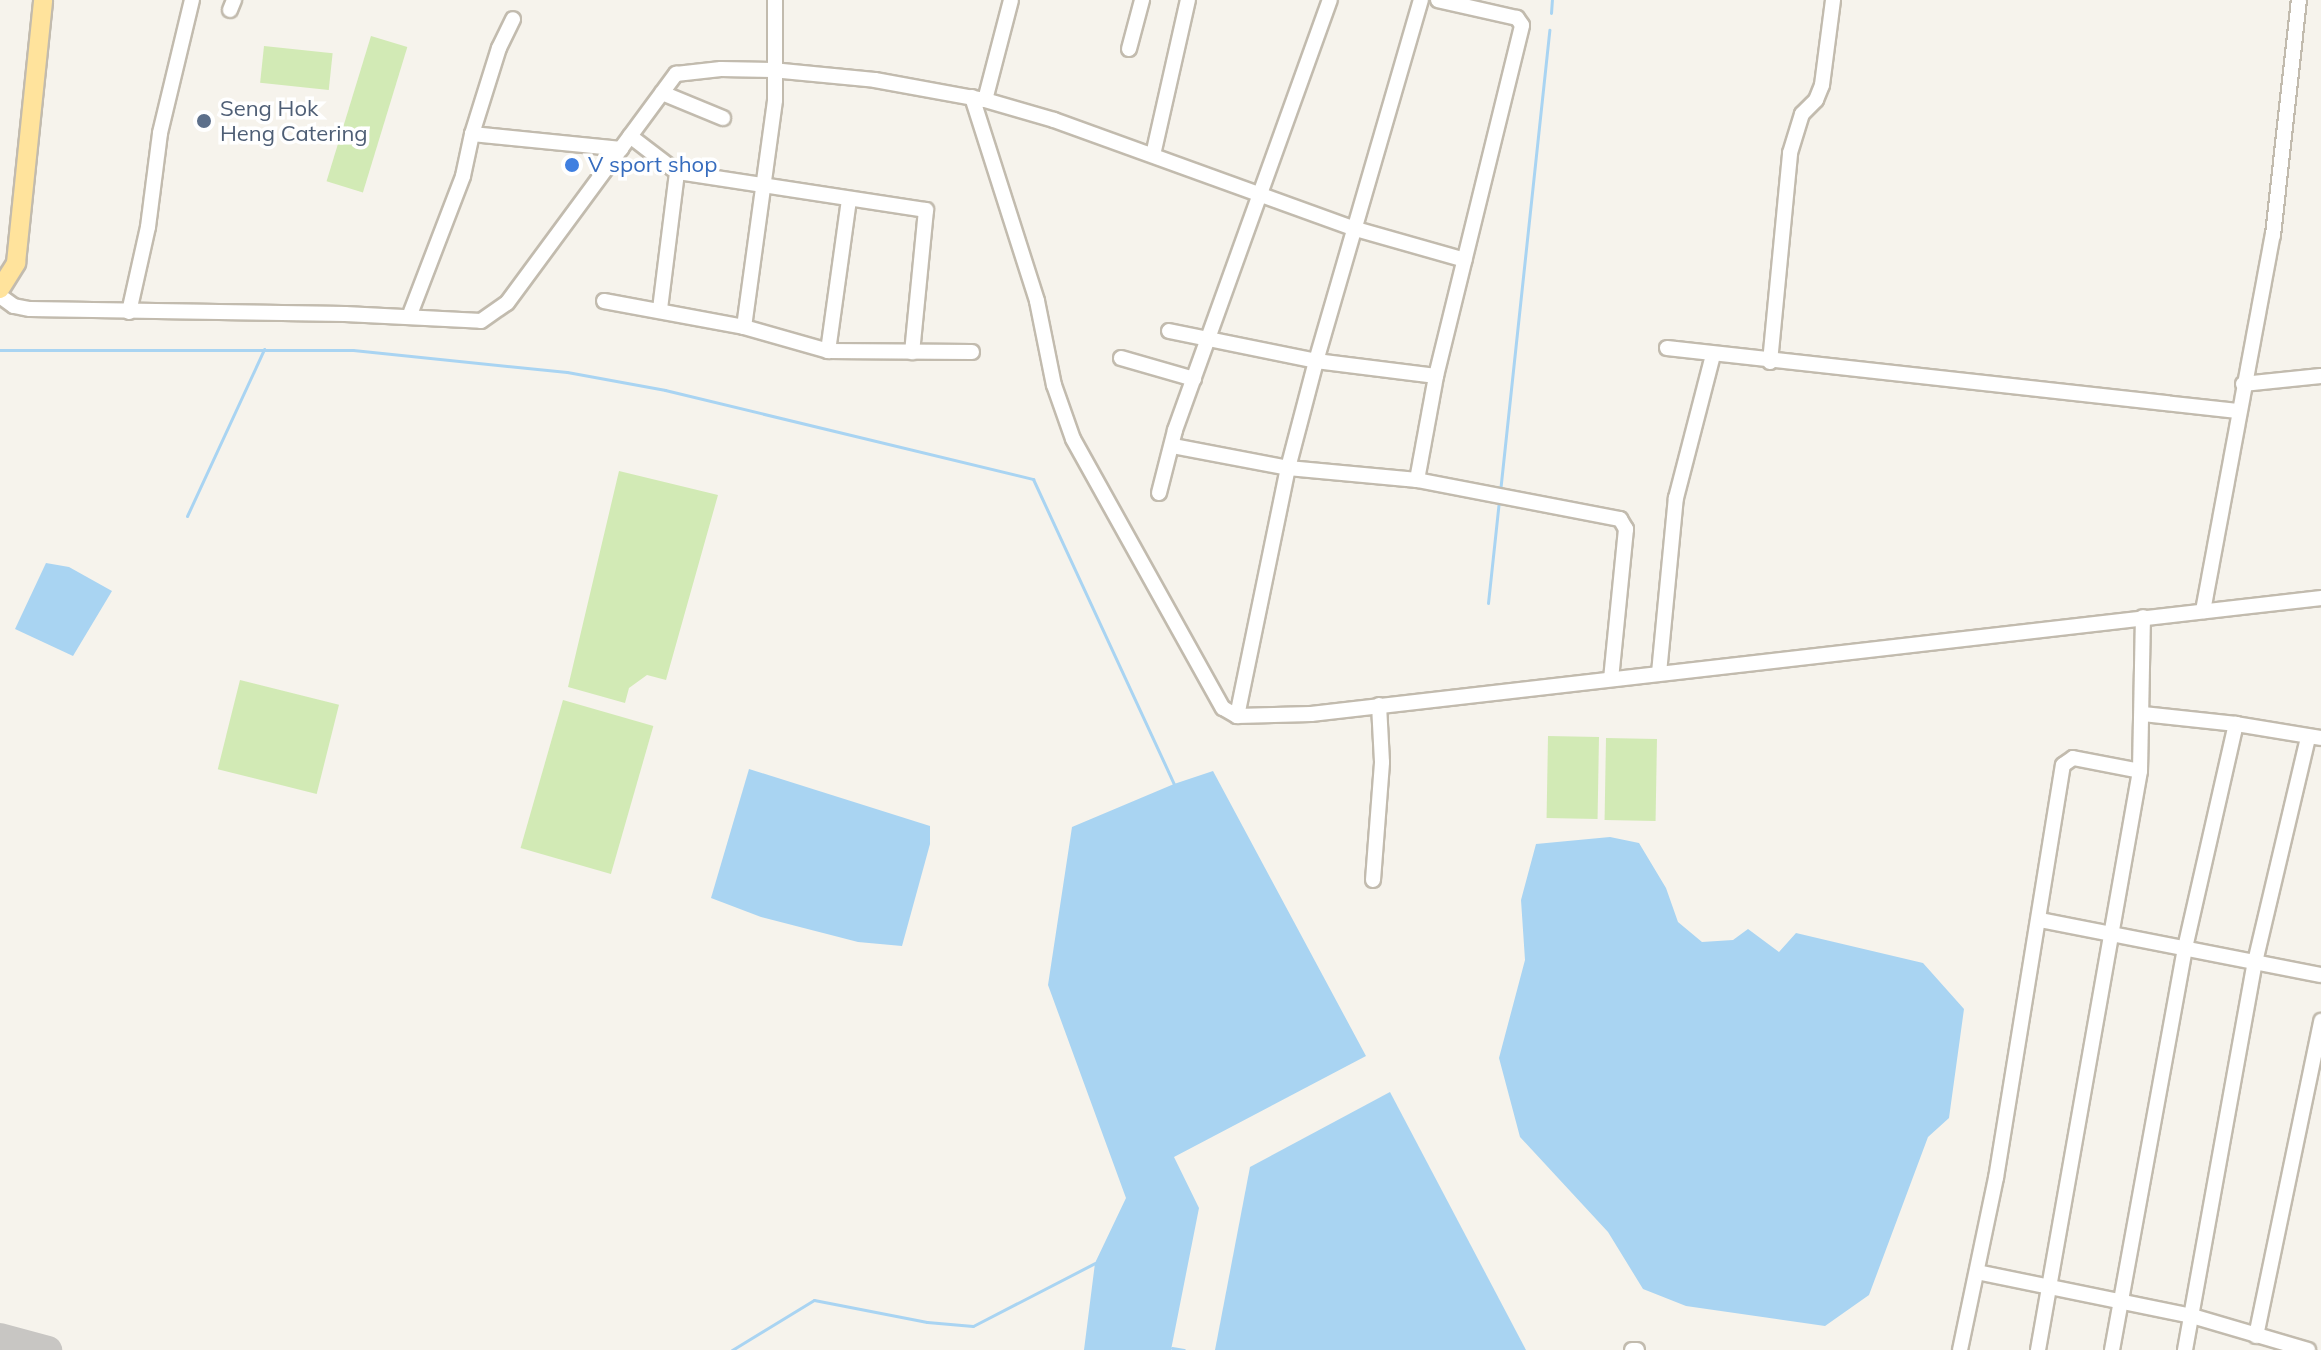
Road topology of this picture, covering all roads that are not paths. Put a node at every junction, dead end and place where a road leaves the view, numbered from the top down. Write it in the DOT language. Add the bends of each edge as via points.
graph roads {
  1 [pos="43,0"];
  2 [pos="192,0"];
  3 [pos="775,0"];
  4 [pos="1011,0"];
  5 [pos="1142,0"];
  6 [pos="1188,0"];
  7 [pos="1330,0"];
  8 [pos="1421,0"];
  9 [pos="1438,0"];
  10 [pos="1833,0"];
  11 [pos="2299,0"];
  12 [pos="513,19"];
  13 [pos="1129,49"];
  14 [pos="772,70"];
  15 [pos="662,93"];
  16 [pos="979,98"];
  17 [pos="723,118"];
  18 [pos="472,134"];
  19 [pos="630,136"];
  20 [pos="621,149"];
  21 [pos="1153,155"];
  22 [pos="677,172"];
  23 [pos="763,187"];
  24 [pos="1257,193"];
  25 [pos="849,199"];
  26 [pos="1352,228"];
  27 [pos="1465,260"];
  28 [pos="0,289"];
  29 [pos="0,296"];
  30 [pos="604,301"];
  31 [pos="660,309"];
  32 [pos="129,312"];
  33 [pos="409,317"];
  34 [pos="744,327"];
  35 [pos="1169,331"];
  36 [pos="1208,339"];
  37 [pos="1667,348"];
  38 [pos="828,351"];
  39 [pos="912,352"];
  40 [pos="972,352"];
  41 [pos="1713,355"];
  42 [pos="1121,358"];
  43 [pos="1316,361"];
  44 [pos="1770,362"];
  45 [pos="1436,376"];
  46 [pos="2321,376"];
  47 [pos="1194,379"];
  48 [pos="2243,384"];
  49 [pos="2238,411"];
  50 [pos="1173,446"];
  51 [pos="1288,468"];
  52 [pos="1417,480"];
  53 [pos="1159,493"];
  54 [pos="2321,598"];
  55 [pos="2203,611"];
  56 [pos="2143,617"];
  57 [pos="1659,673"];
  58 [pos="1611,678"];
  59 [pos="1379,705"];
  60 [pos="2143,714"];
  61 [pos="1237,716"];
  62 [pos="2236,724"];
  63 [pos="2314,737"];
  64 [pos="2140,771"];
  65 [pos="1373,880"];
  66 [pos="2040,920"];
  67 [pos="2112,934"];
  68 [pos="2185,948"];
  69 [pos="2255,962"];
  70 [pos="2321,975"];
  71 [pos="2321,1021"];
  72 [pos="1977,1272"];
  73 [pos="2051,1287"];
  74 [pos="2123,1301"];
  75 [pos="2192,1316"];
  76 [pos="2256,1336"];
  77 [pos="1960,1350"];
  78 [pos="2038,1350"];
  79 [pos="2112,1350"];
  80 [pos="2185,1350"];
  81 [pos="2308,1350"];
  1 -- 28 [label="main road" via="17,252"];
  2 -- 32 [label="street" via="160,133 148,227"];
  3 -- 14 [label="street"];
  4 -- 16 [label="street"];
  5 -- 13 [label="street"];
  6 -- 21 [label="street"];
  7 -- 24 [label="street"];
  8 -- 26 [label="street"];
  9 -- 27 [label="street" via="1517,18 1522,25"];
  10 -- 44 [label="street" via="1822,85 1802,114 1790,153"];
  11 -- 48 [label="street" via="2273,235"];
  12 -- 18 [label="street"];
  14 -- 15 [label="street" via="676,74"];
  14 -- 16 [label="street"];
  14 -- 23 [label="street" via="775,100"];
  15 -- 17 [label="street"];
  15 -- 19 [label="street"];
  16 -- 21 [label="street"];
  16 -- 61 [label="street" via="1073,439 1223,708"];
  18 -- 20 [label="street"];
  18 -- 33 [label="street" via="463,176"];
  19 -- 20 [label="street"];
  19 -- 22 [label="street"];
  20 -- 33 [label="street" via="493,315 481,321"];
  21 -- 24 [label="street"];
  22 -- 23 [label="street"];
  22 -- 31 [label="street"];
  23 -- 25 [label="street"];
  23 -- 34 [label="street"];
  24 -- 26 [label="street"];
  24 -- 36 [label="street"];
  25 -- 38 [label="street"];
  25 -- 39 [label="street" via="926,210"];
  26 -- 27 [label="street"];
  26 -- 43 [label="street"];
  27 -- 45 [label="street"];
  29 -- 32 [label="street" via="22,308"];
  30 -- 31 [label="street"];
  31 -- 34 [label="street"];
  32 -- 33 [label="street"];
  34 -- 38 [label="street"];
  35 -- 36 [label="street"];
  36 -- 43 [label="street"];
  36 -- 47 [label="street"];
  37 -- 41 [label="street"];
  38 -- 39 [label="street"];
  39 -- 40 [label="street"];
  41 -- 44 [label="street"];
  41 -- 57 [label="street" via="1676,498"];
  42 -- 47 [label="street"];
  43 -- 45 [label="street"];
  43 -- 51 [label="street"];
  44 -- 49 [label="street"];
  45 -- 52 [label="street"];
  46 -- 48 [label="street"];
  47 -- 50 [label="street"];
  48 -- 49 [label="street"];
  49 -- 55 [label="street"];
  50 -- 51 [label="street"];
  50 -- 53 [label="street"];
  51 -- 52 [label="street"];
  51 -- 61 [label="street"];
  52 -- 58 [label="street" via="1620,519 1625,525"];
  54 -- 55 [label="street"];
  55 -- 56 [label="street"];
  56 -- 57 [label="street"];
  56 -- 60 [label="street"];
  57 -- 58 [label="street"];
  58 -- 59 [label="street"];
  59 -- 61 [label="street" via="1252,719"];
  59 -- 65 [label="street" via="1382,762"];
  60 -- 62 [label="street"];
  60 -- 64 [label="street"];
  62 -- 63 [label="street"];
  62 -- 68 [label="street"];
  63 -- 69 [label="street"];
  64 -- 66 [label="street" via="2067,759"];
  64 -- 67 [label="street"];
  66 -- 67 [label="street"];
  66 -- 72 [label="street"];
  67 -- 68 [label="street"];
  67 -- 73 [label="street"];
  68 -- 69 [label="street"];
  68 -- 74 [label="street"];
  69 -- 70 [label="street"];
  69 -- 75 [label="street"];
  71 -- 76 [label="street"];
  72 -- 73 [label="street"];
  72 -- 77 [label="street"];
  73 -- 74 [label="street"];
  73 -- 78 [label="street"];
  74 -- 75 [label="street"];
  74 -- 79 [label="street"];
  75 -- 76 [label="street"];
  75 -- 80 [label="street"];
  76 -- 81 [label="street"];
}
